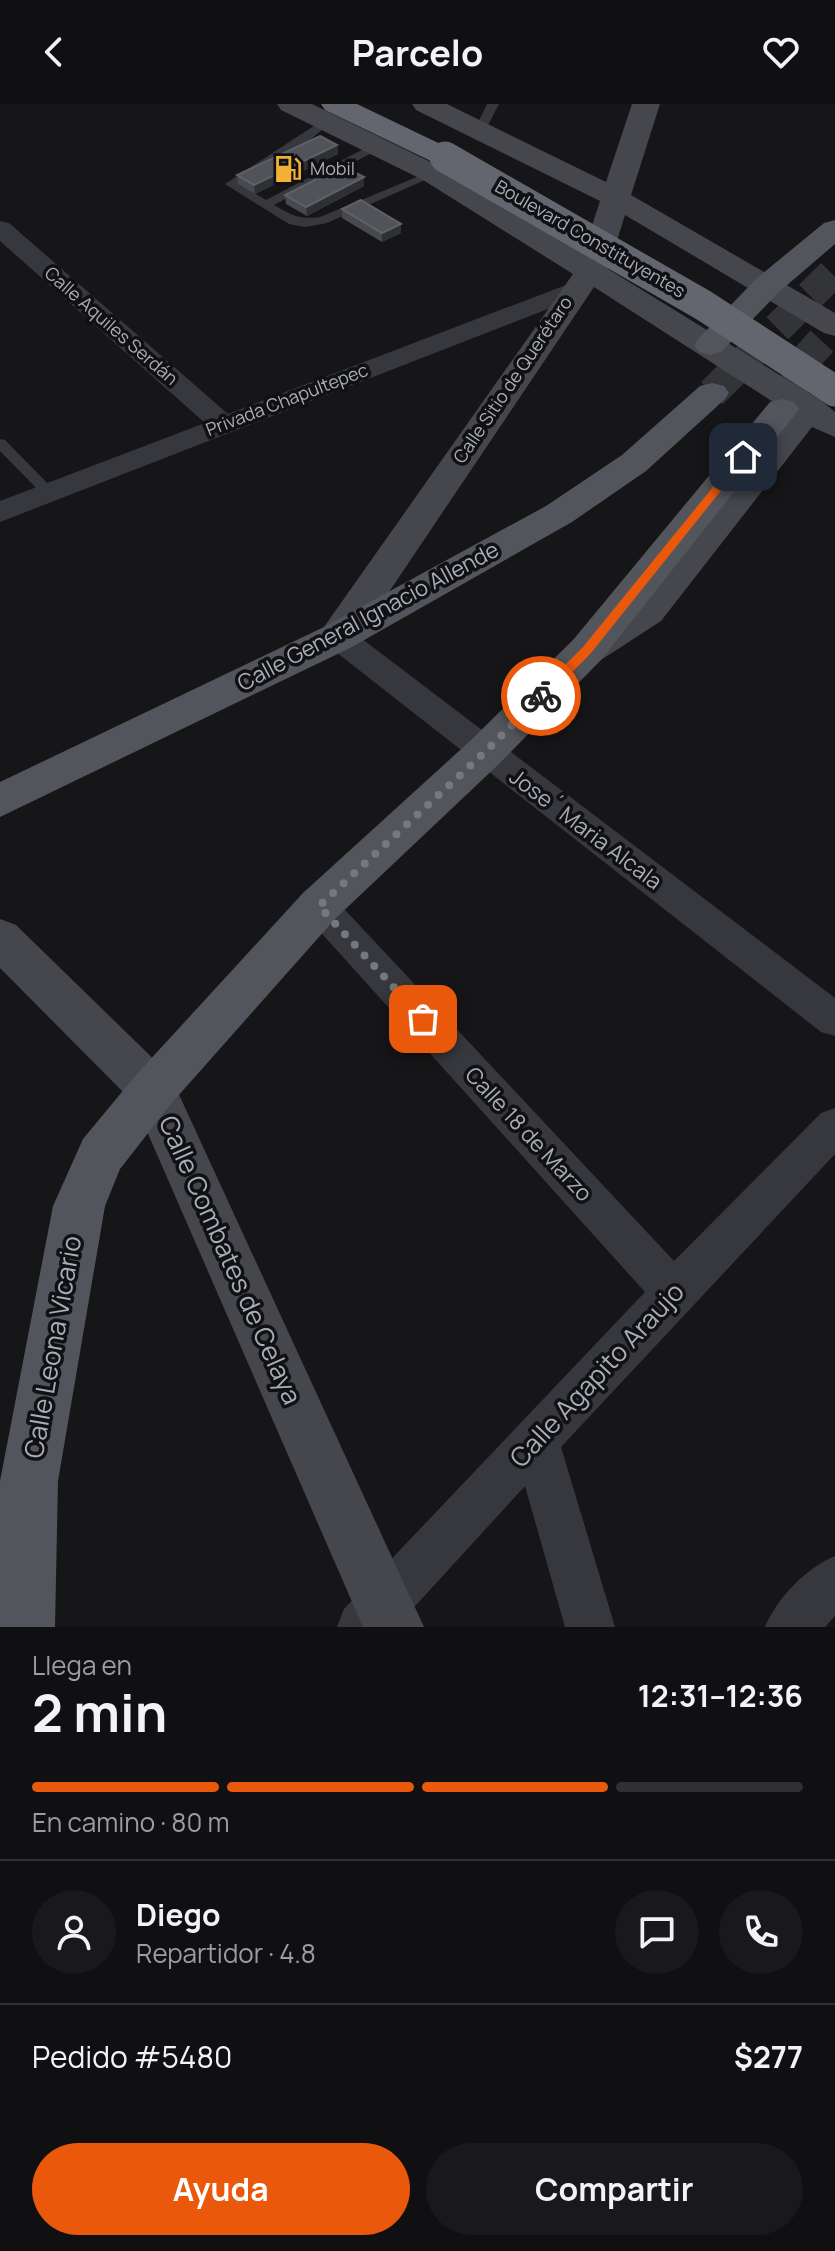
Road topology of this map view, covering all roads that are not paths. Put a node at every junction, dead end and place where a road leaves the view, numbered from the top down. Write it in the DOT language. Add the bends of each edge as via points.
graph roads {
  1 [pos="291,104"];
  2 [pos="380,104"];
  3 [pos="426,104"];
  4 [pos="646,104"];
  5 [pos="331,113"];
  6 [pos="487,116"];
  7 [pos="377,146"];
  8 [pos="433,174"];
  9 [pos="616,198"];
  10 [pos="265,205"];
  11 [pos="0,228"];
  12 [pos="835,229"];
  13 [pos="583,281"];
  14 [pos="768,285"];
  15 [pos="835,326"];
  16 [pos="710,345"];
  17 [pos="835,358"];
  18 [pos="835,382"];
  19 [pos="712,393"];
  20 [pos="815,409"];
  21 [pos="223,424"];
  22 [pos="0,443"];
  23 [pos="49,493"];
  24 [pos="0,512"];
  25 [pos="338,637"];
  26 [pos="485,752"];
  27 [pos="0,801"];
  28 [pos="319,906"];
  29 [pos="0,938"];
  30 [pos="835,1020"];
  31 [pos="153,1090"];
  32 [pos="835,1126"];
  33 [pos="674,1292"];
  34 [pos="536,1441"];
  35 [pos="14,1479"];
  36 [pos="835,1581"];
  37 [pos="380,1619"];
  38 [pos="25,1627"];
  39 [pos="590,1627"];
  40 [pos="790,1627"];
  1 -- 5 [label="main road"];
  2 -- 17 [label="highway, Boulevard Constituyentes" via="613,225"];
  3 -- 6 [label="main road"];
  4 -- 9 [label="main road, Calle Sitio de Querétaro"];
  5 -- 7 [label="main road"];
  5 -- 10 [label="lane" via="306,138 231,184"];
  5 -- 20 [label="highway, Boulevard Constituyentes, bridge" via="445,157 703,305"];
  6 -- 9 [label="main road"];
  7 -- 8 [label="main road"];
  7 -- 10 [label="lane"];
  8 -- 10 [label="lane" via="323,220 293,221"];
  8 -- 13 [label="main road"];
  9 -- 13 [label="main road, Calle Sitio de Querétaro"];
  9 -- 14 [label="main road"];
  11 -- 21 [label="street, Calle Aquiles Serdán"];
  12 -- 14 [label="main road"];
  13 -- 16 [label="main road"];
  13 -- 21 [label="street, Privada Chapultepec"];
  13 -- 25 [label="main road, Calle Sitio de Querétaro"];
  14 -- 15 [label="main road"];
  14 -- 16 [label="main road"];
  16 -- 20 [label="main road"];
  18 -- 20 [label="main road, Calle Leona Vicario"];
  19 -- 25 [label="main road, Calle General Ignacio Allende" via="634,463 559,514"];
  20 -- 26 [label="main road, Calle Leona Vicario"];
  21 -- 23 [label="street, Privada Chapultepec"];
  22 -- 23 [label="lane"];
  23 -- 24 [label="street, Privada Chapultepec"];
  25 -- 26 [label="street, Jose´ Maria Alcala"];
  25 -- 27 [label="main road, Calle General Ignacio Allende"];
  26 -- 28 [label="main road, Calle Leona Vicario"];
  26 -- 30 [label="street, Jose´ Maria Alcala"];
  28 -- 31 [label="main road, Calle Leona Vicario"];
  28 -- 33 [label="street, Calle 18 de Marzo"];
  29 -- 31 [label="main road, Calle Combates de Celaya"];
  31 -- 35 [label="main road, Calle Leona Vicario" via="101,1155 79,1206"];
  31 -- 37 [label="main road, Calle Combates de Celaya"];
  32 -- 33 [label="street, Calle Agapito Araujo"];
  33 -- 34 [label="street, Calle Agapito Araujo"];
  34 -- 37 [label="street, Calle Agapito Araujo"];
  34 -- 39 [label="street"];
  35 -- 38 [label="main road, Calle Leona Vicario"];
  36 -- 40 [label="street"];
}
